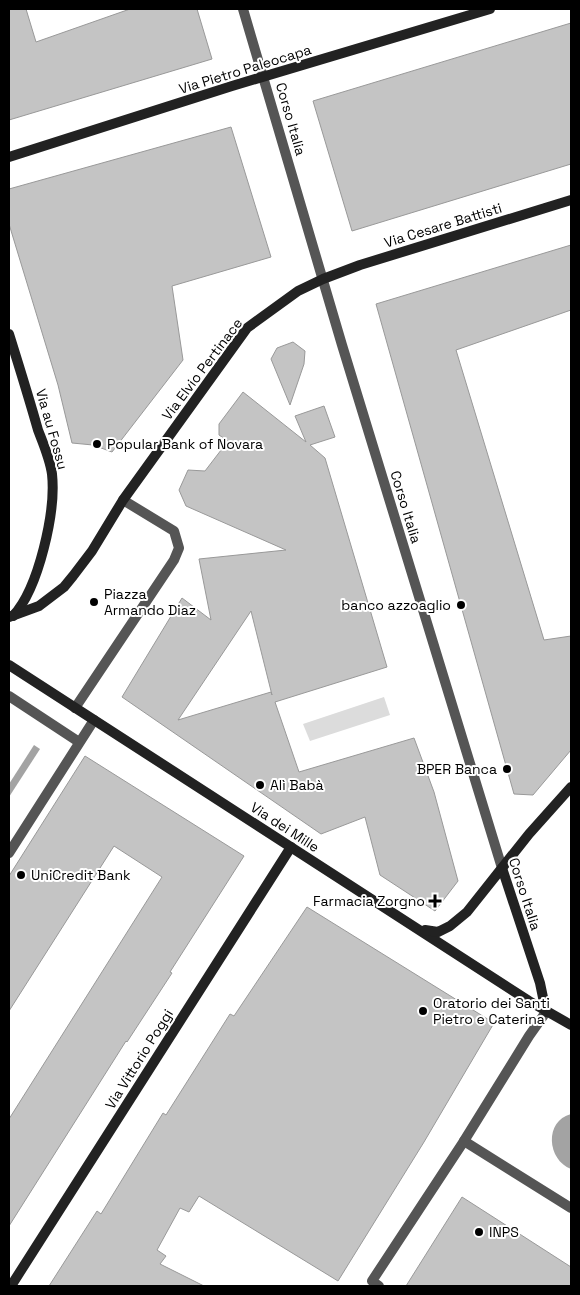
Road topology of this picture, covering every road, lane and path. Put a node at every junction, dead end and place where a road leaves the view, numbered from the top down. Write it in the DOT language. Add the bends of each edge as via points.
graph roads {
  1 [pos="243,9"];
  2 [pos="490,9"];
  3 [pos="264,78"];
  4 [pos="9,156"];
  5 [pos="571,200"];
  6 [pos="323,279"];
  7 [pos="9,334"];
  8 [pos="123,500"];
  9 [pos="11,616"];
  10 [pos="9,665"];
  11 [pos="9,696"];
  12 [pos="75,708"];
  13 [pos="94,720"];
  14 [pos="79,742"];
  15 [pos="571,787"];
  16 [pos="291,847"];
  17 [pos="9,853"];
  18 [pos="502,868"];
  19 [pos="418,928"];
  20 [pos="546,1012"];
  21 [pos="571,1025"];
  22 [pos="464,1141"];
  23 [pos="571,1208"];
  24 [pos="11,1286"];
  25 [pos="379,1286"];
  1 -- 3 [label="street, Corso Italia"];
  2 -- 3 [label="street, Via Pietro Paleocapa"];
  3 -- 4 [label="street, Via Pietro Paleocapa"];
  3 -- 6 [label="street, Corso Italia"];
  5 -- 6 [label="street, Via Cesare Battisti"];
  6 -- 8 [label="street, Via Elvio Pertinace" via="298,291 247,328"];
  6 -- 18 [label="street, Corso Italia"];
  7 -- 9 [label="street, Via au Fossu" via="52,473 52,499 44,545 33,582"];
  8 -- 9 [label="street" via="64,587 39,606"];
  8 -- 12 [label="street" via="174,531 179,548"];
  10 -- 12 [label="street, Via dei Mille"];
  11 -- 14 [label="street"];
  12 -- 13 [label="street, Via dei Mille"];
  13 -- 14 [label="street"];
  13 -- 16 [label="street, Via dei Mille"];
  14 -- 17 [label="street"];
  15 -- 18 [label="street"];
  16 -- 19 [label="street, Via dei Mille"];
  16 -- 24 [label="street, Via Vittorio Poggi"];
  18 -- 19 [label="street" via="467,912 450,926 438,932"];
  18 -- 20 [label="street, Corso Italia" via="540,983"];
  19 -- 20 [label="street, Via dei Mille"];
  20 -- 21 [label="street, Via dei Mille"];
  20 -- 22 [label="street"];
  22 -- 23 [label="street"];
  22 -- 25 [label="street" via="372,1281"];
}
